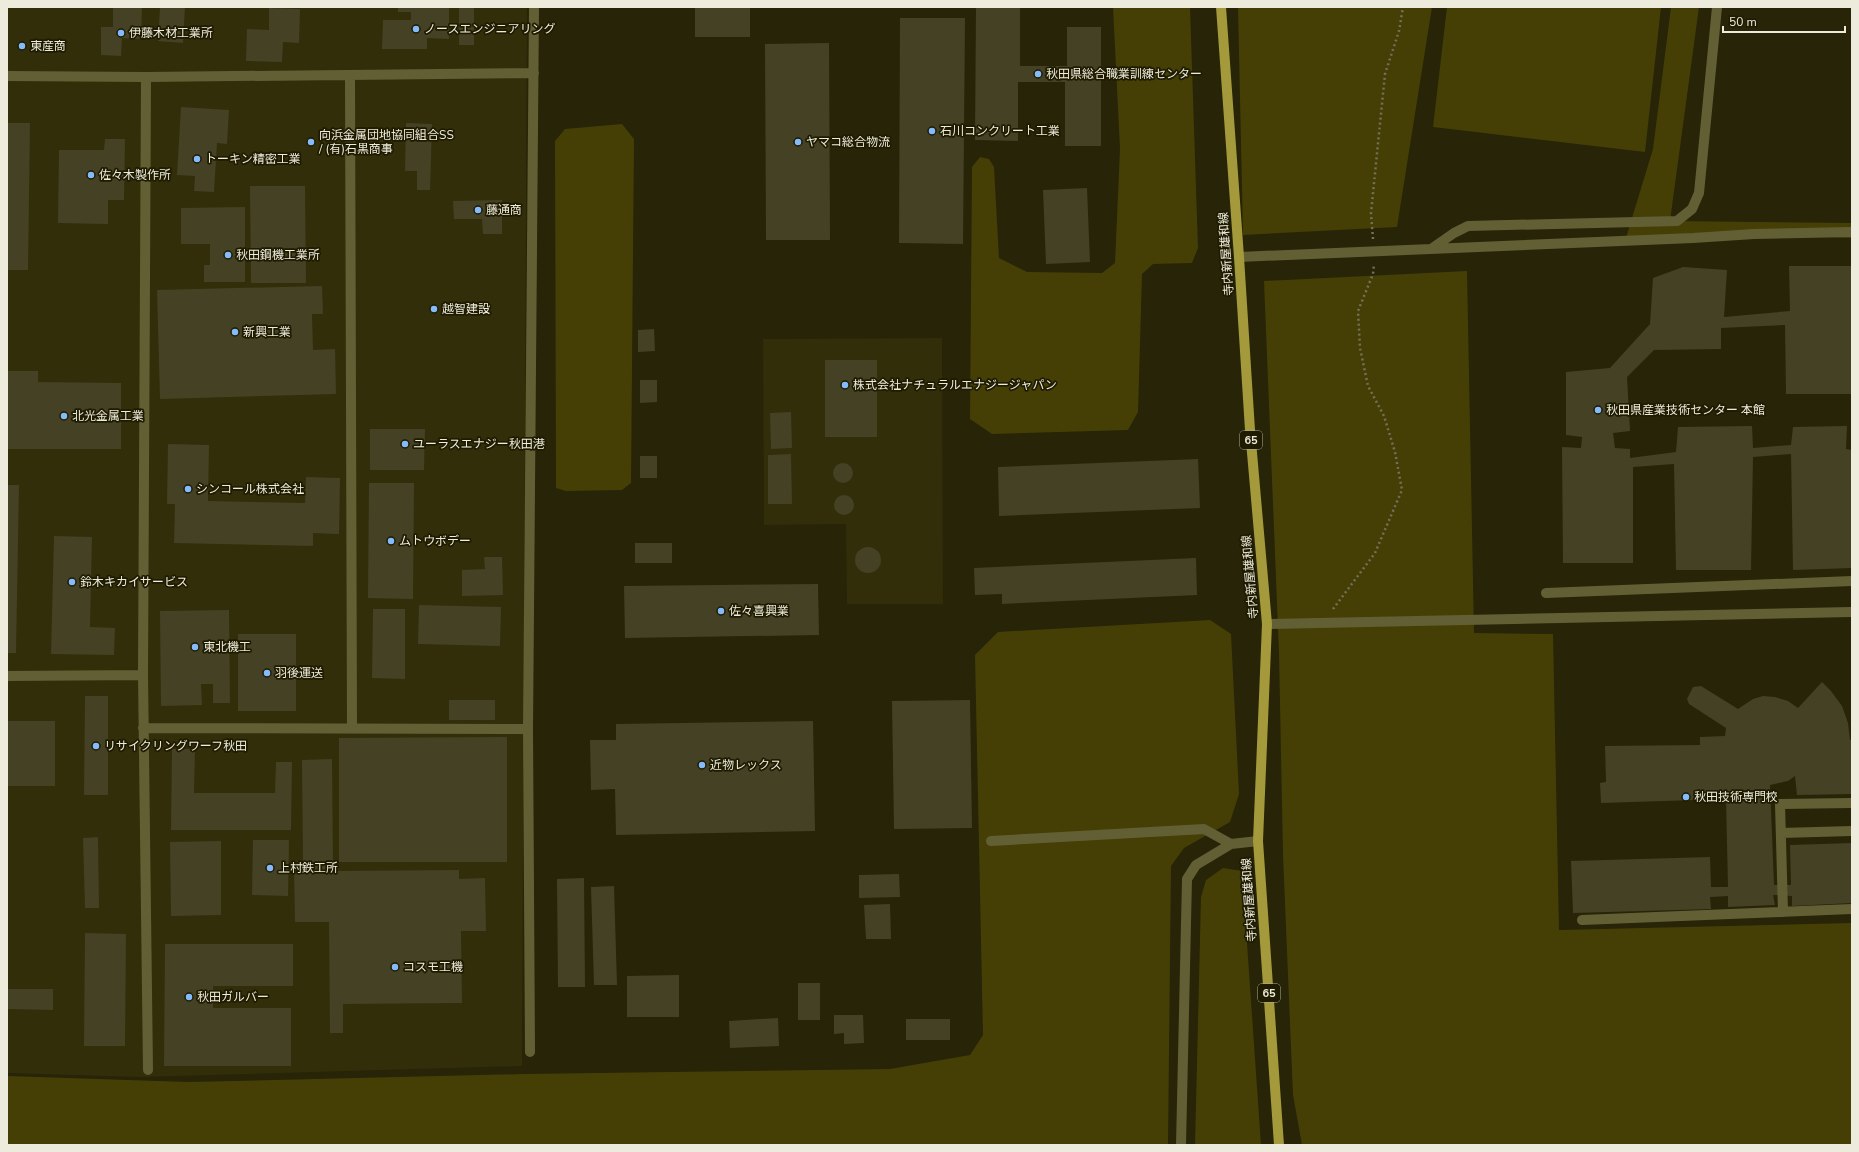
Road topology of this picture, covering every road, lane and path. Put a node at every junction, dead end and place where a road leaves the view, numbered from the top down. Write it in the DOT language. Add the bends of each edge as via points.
graph roads {
  1 [pos="534,7"];
  2 [pos="1221,7"];
  3 [pos="1403,7"];
  4 [pos="1717,7"];
  5 [pos="534,73"];
  6 [pos="7,76"];
  7 [pos="350,76"];
  8 [pos="146,77"];
  9 [pos="1852,232"];
  10 [pos="1431,249"];
  11 [pos="1374,251"];
  12 [pos="1239,257"];
  13 [pos="1852,581"];
  14 [pos="1546,593"];
  15 [pos="1852,612"];
  16 [pos="1314,623"];
  17 [pos="1267,624"];
  18 [pos="143,675"];
  19 [pos="7,676"];
  20 [pos="143,728"];
  21 [pos="352,729"];
  22 [pos="528,729"];
  23 [pos="1852,803"];
  24 [pos="1852,831"];
  25 [pos="1781,834"];
  26 [pos="991,841"];
  27 [pos="1258,841"];
  28 [pos="1231,844"];
  29 [pos="1852,909"];
  30 [pos="1783,912"];
  31 [pos="1582,920"];
  32 [pos="530,1052"];
  33 [pos="148,1070"];
  34 [pos="1181,1145"];
  35 [pos="1280,1145"];
  1 -- 5 [label="street"];
  2 -- 12 [label="main road, 寺内新屋雄和線 / 65"];
  3 -- 11 [label="path" via="1399,31 1385,74 1371,213"];
  4 -- 10 [label="street" via="1699,193 1692,209 1678,221 1468,226"];
  5 -- 7 [label="street"];
  5 -- 22 [label="street"];
  6 -- 8 [label="street"];
  7 -- 8 [label="street"];
  7 -- 21 [label="street"];
  8 -- 18 [label="street"];
  9 -- 10 [label="street"];
  10 -- 11 [label="street"];
  11 -- 12 [label="street"];
  11 -- 16 [label="path" via="1373,274 1358,311 1360,348 1368,386 1384,416 1395,452 1402,490 1375,553 1336,607"];
  12 -- 17 [label="main road, 寺内新屋雄和線 / 65" via="1250,430"];
  13 -- 14 [label="street"];
  15 -- 16 [label="street"];
  16 -- 17 [label="street"];
  17 -- 27 [label="main road, 寺内新屋雄和線 / 65"];
  18 -- 19 [label="street"];
  18 -- 20 [label="street"];
  20 -- 21 [label="street"];
  20 -- 33 [label="street"];
  21 -- 22 [label="street"];
  22 -- 32 [label="street"];
  23 -- 25 [label="street" via="1780,804"];
  24 -- 25 [label="street"];
  25 -- 30 [label="street"];
  26 -- 28 [label="street" via="1204,829"];
  27 -- 28 [label="street"];
  27 -- 35 [label="main road, 寺内新屋雄和線 / 65"];
  28 -- 34 [label="street" via="1196,866 1187,879"];
  29 -- 30 [label="street"];
  30 -- 31 [label="street"];
}
